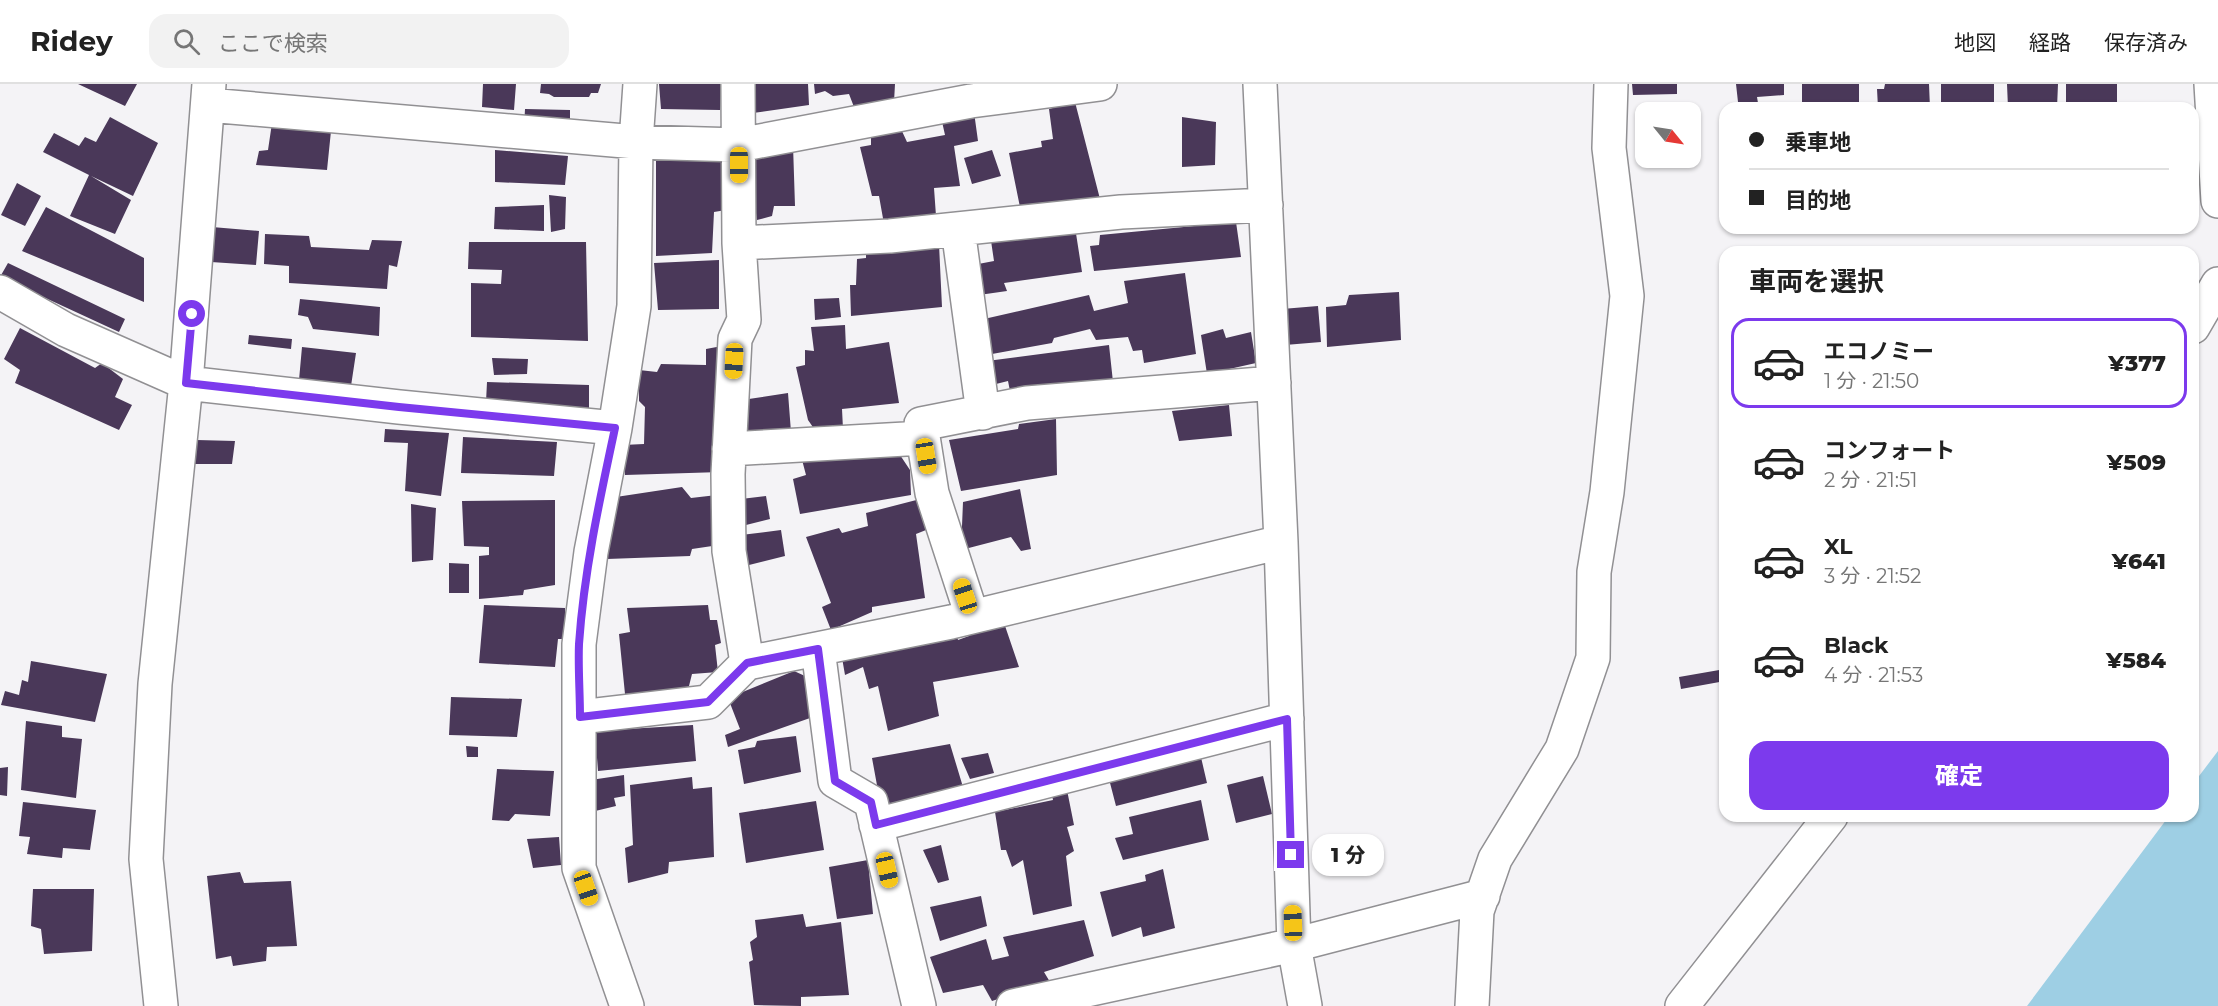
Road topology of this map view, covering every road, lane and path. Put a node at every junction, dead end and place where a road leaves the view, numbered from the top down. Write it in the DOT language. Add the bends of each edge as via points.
graph roads {
  1 [pos="640,84"];
  2 [pos="738,84"];
  3 [pos="1100,84"];
  4 [pos="1260,84"];
  5 [pos="1611,84"];
  6 [pos="2211,84"];
  7 [pos="208,94"];
  8 [pos="636,142"];
  9 [pos="739,145"];
  10 [pos="2218,201"];
  11 [pos="1266,205"];
  12 [pos="958,229"];
  13 [pos="739,243"];
  14 [pos="2218,285"];
  15 [pos="0,292"];
  16 [pos="2199,317"];
  17 [pos="1274,382"];
  18 [pos="186,383"];
  19 [pos="983,413"];
  20 [pos="615,428"];
  21 [pos="923,438"];
  22 [pos="729,449"];
  23 [pos="1281,542"];
  24 [pos="972,616"];
  25 [pos="818,649"];
  26 [pos="747,663"];
  27 [pos="580,717"];
  28 [pos="1287,719"];
  29 [pos="1826,822"];
  30 [pos="876,825"];
  31 [pos="1483,896"];
  32 [pos="1294,945"];
  33 [pos="161,1006"];
  34 [pos="627,1006"];
  35 [pos="919,1006"];
  36 [pos="1013,1006"];
  37 [pos="1305,1006"];
  38 [pos="1472,1006"];
  39 [pos="1682,1006"];
  1 -- 8 [label="street"];
  2 -- 9 [label="street"];
  3 -- 9 [label="street" via="971,101"];
  4 -- 11 [label="street"];
  5 -- 31 [label="street" via="1609,148 1627,296 1607,492 1594,572 1593,658 1562,749 1495,859"];
  6 -- 10 [label="street"];
  7 -- 8 [label="street"];
  7 -- 18 [label="street"];
  8 -- 9 [label="street"];
  8 -- 20 [label="street" via="634,306"];
  9 -- 13 [label="street"];
  11 -- 12 [label="street" via="1121,212"];
  11 -- 17 [label="street"];
  12 -- 13 [label="street"];
  12 -- 19 [label="street"];
  13 -- 22 [label="street" via="744,320 735,339"];
  14 -- 16 [label="street"];
  15 -- 18 [label="street" via="66,330"];
  17 -- 19 [label="street" via="1027,403"];
  17 -- 23 [label="street"];
  18 -- 20 [label="street"];
  18 -- 33 [label="street" via="154,684 147,847"];
  19 -- 21 [label="street" via="921,424"];
  20 -- 27 [label="street" via="600,498 579,644"];
  21 -- 22 [label="street"];
  21 -- 24 [label="street" via="932,494"];
  22 -- 26 [label="street" via="729,551"];
  23 -- 24 [label="street"];
  23 -- 28 [label="street"];
  24 -- 25 [label="street"];
  25 -- 26 [label="street"];
  25 -- 30 [label="street" via="835,781 871,802"];
  26 -- 27 [label="street" via="708,702"];
  27 -- 34 [label="street" via="579,868"];
  28 -- 30 [label="street"];
  28 -- 32 [label="street"];
  29 -- 39 [label="street"];
  30 -- 35 [label="street"];
  31 -- 32 [label="street"];
  31 -- 38 [label="street" via="1477,911"];
  32 -- 36 [label="street"];
  32 -- 37 [label="street"];
}
